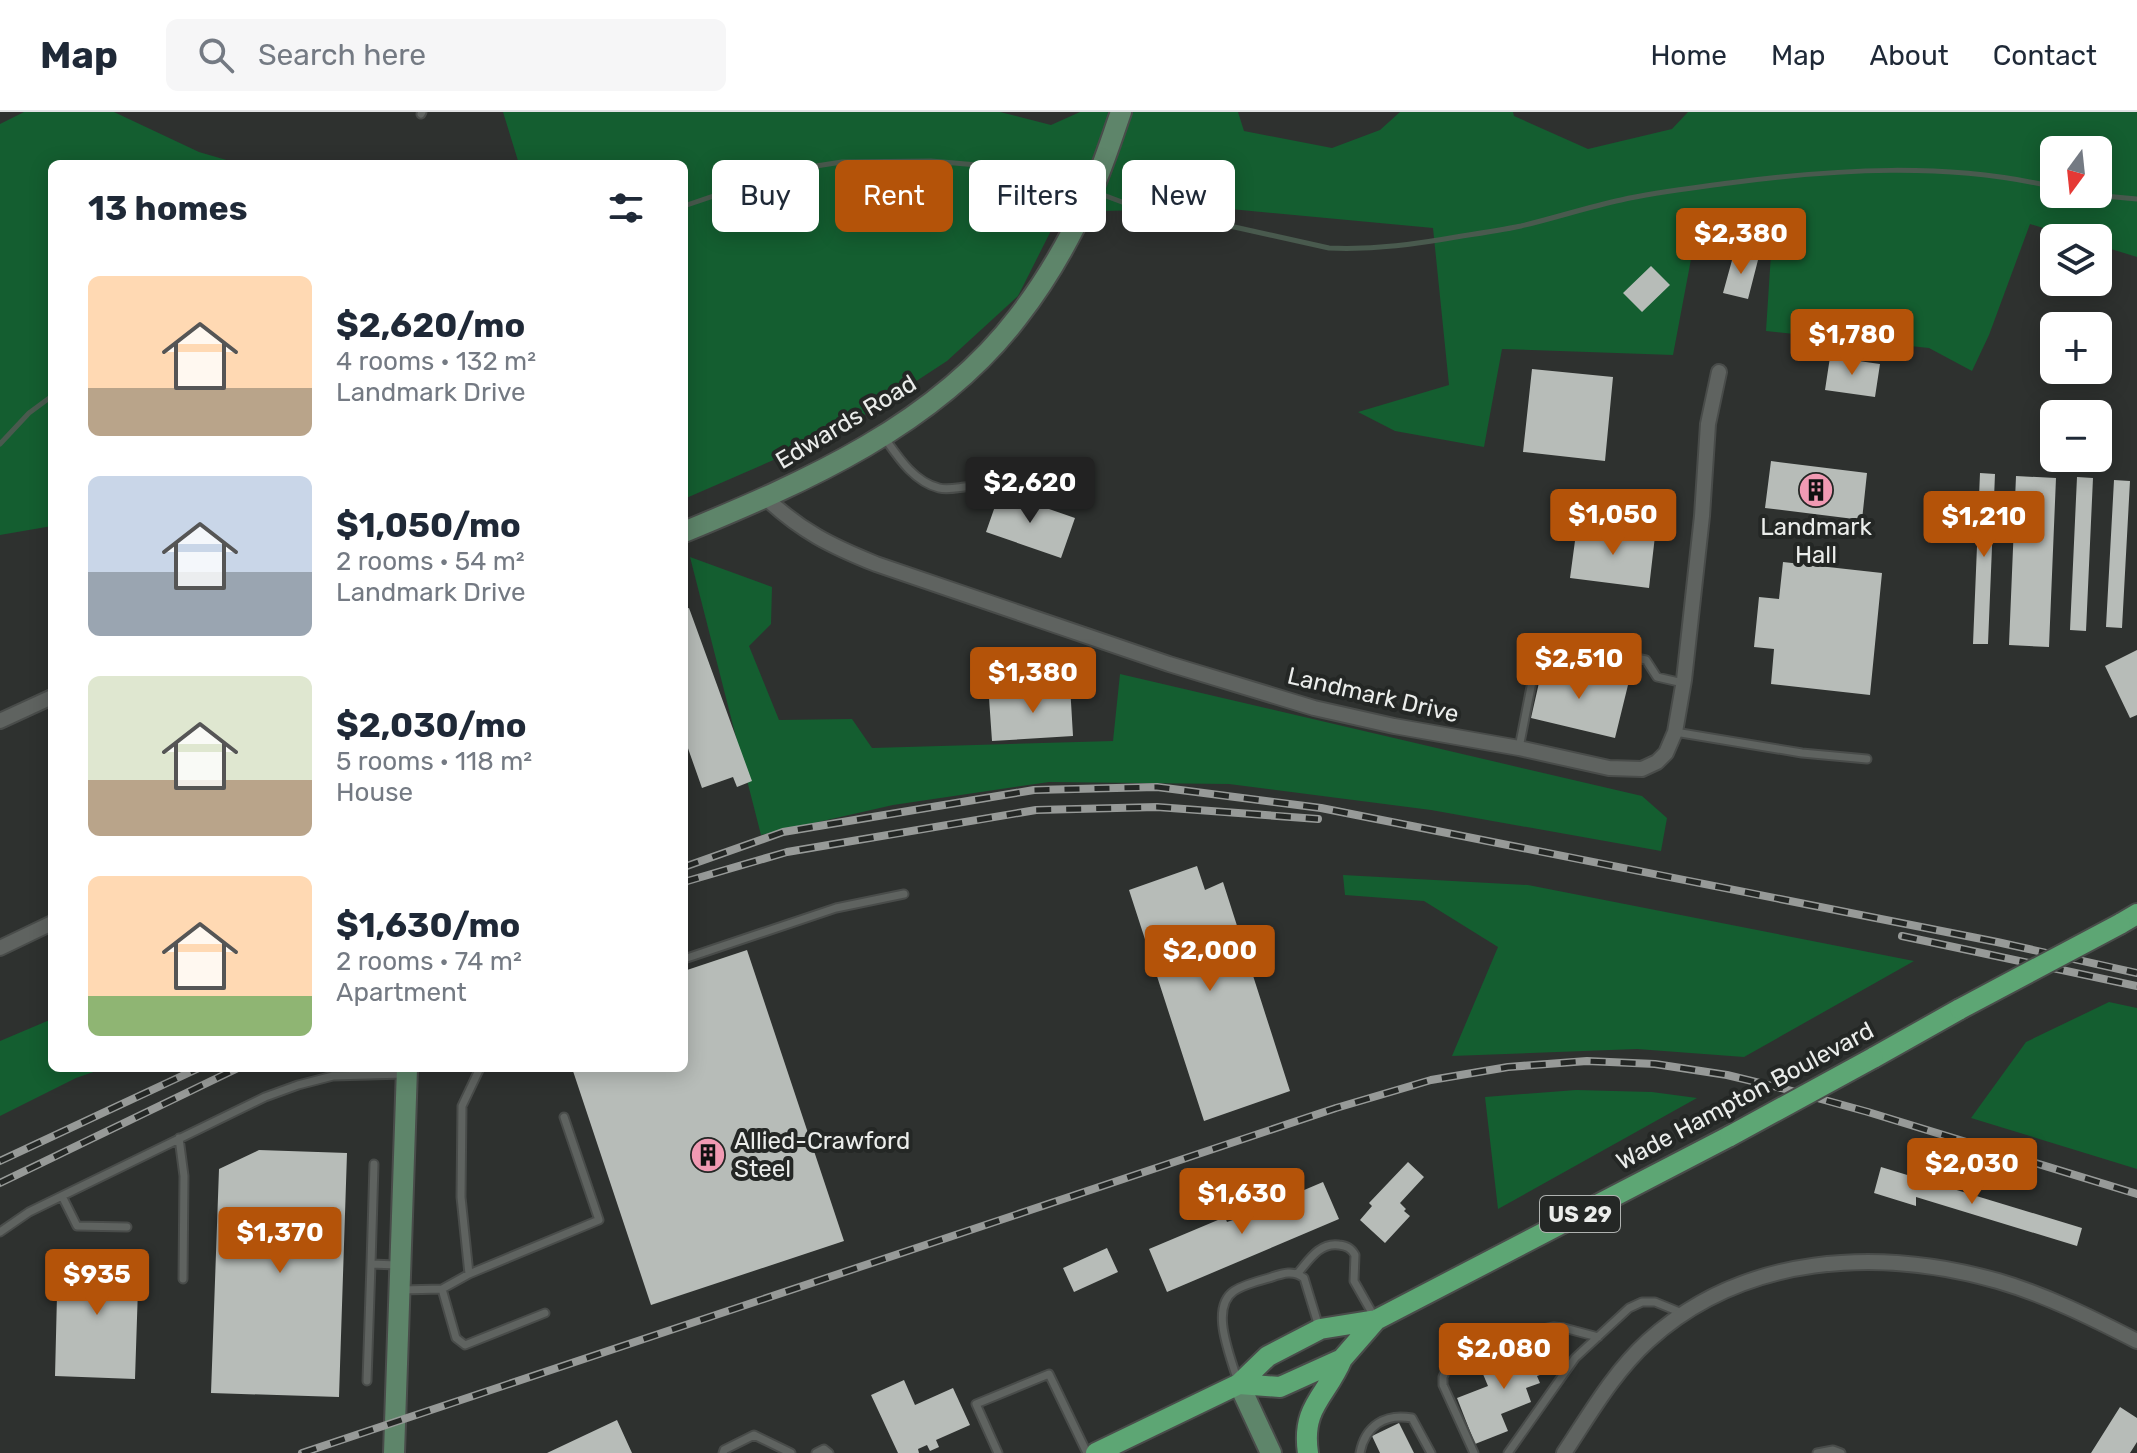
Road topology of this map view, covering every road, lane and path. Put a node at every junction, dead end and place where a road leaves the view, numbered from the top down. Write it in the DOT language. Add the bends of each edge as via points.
graph roads {
  1 [pos="1121,112"];
  2 [pos="1719,372"];
  3 [pos="883,435"];
  4 [pos="766,498"];
  5 [pos="1082,503"];
  6 [pos="688,530"];
  7 [pos="1683,683"];
  8 [pos="48,699"];
  9 [pos="0,721"];
  10 [pos="1675,732"];
  11 [pos="1519,748"];
  12 [pos="1867,759"];
  13 [pos="904,894"];
  14 [pos="2128,919"];
  15 [pos="48,925"];
  16 [pos="0,948"];
  17 [pos="688,958"];
  18 [pos="392,1072"];
  19 [pos="407,1072"];
  20 [pos="478,1072"];
  21 [pos="564,1117"];
  22 [pos="179,1138"];
  23 [pos="374,1164"];
  24 [pos="62,1196"];
  25 [pos="127,1227"];
  26 [pos="0,1232"];
  27 [pos="371,1264"];
  28 [pos="399,1265"];
  29 [pos="1298,1273"];
  30 [pos="469,1274"];
  31 [pos="183,1279"];
  32 [pos="442,1289"];
  33 [pos="399,1291"];
  34 [pos="545,1313"];
  35 [pos="1684,1314"];
  36 [pos="1376,1320"];
  37 [pos="1320,1329"];
  38 [pos="1598,1337"];
  39 [pos="2137,1341"];
  40 [pos="1342,1359"];
  41 [pos="367,1381"];
  42 [pos="1239,1384"];
  43 [pos="769,1444"];
  44 [pos="1123,1448"];
  45 [pos="394,1453"];
  46 [pos="723,1453"];
  47 [pos="763,1453"];
  48 [pos="791,1453"];
  49 [pos="816,1453"];
  50 [pos="829,1453"];
  51 [pos="998,1453"];
  52 [pos="1087,1453"];
  53 [pos="1096,1453"];
  54 [pos="1271,1453"];
  55 [pos="1308,1453"];
  56 [pos="1360,1453"];
  57 [pos="1431,1453"];
  58 [pos="1474,1453"];
  59 [pos="1508,1453"];
  60 [pos="1564,1453"];
  61 [pos="1817,1453"];
  62 [pos="1841,1453"];
  1 -- 3 [label="main road, Edwards Road" via="1089,198 1037,291 996,343 941,395"];
  2 -- 7 [label="street, Landmark Drive" via="1708,424"];
  3 -- 4 [label="main road, Edwards Road"];
  3 -- 5 [label="lane" via="901,462 925,483 942,489 1008,478"];
  4 -- 6 [label="main road, Edwards Road"];
  4 -- 11 [label="street, Landmark Drive" via="834,548 1169,664 1314,708"];
  7 -- 10 [label="street, Landmark Drive"];
  7 -- 11 [label="lane" via="1657,677 1646,660 1559,642 1555,661 1537,656"];
  8 -- 9 [label="street"];
  10 -- 11 [label="street, Landmark Drive" via="1657,762 1635,770"];
  10 -- 12 [label="lane"];
  13 -- 17 [label="lane" via="836,908"];
  14 -- 36 [label="main road, Wade Hampton Boulevard / US 29, bridge" via="1730,1136"];
  15 -- 16 [label="street"];
  18 -- 22 [label="lane" via="333,1076 298,1085"];
  19 -- 28 [label="main road"];
  20 -- 30 [label="lane" via="462,1106 461,1197"];
  21 -- 30 [label="lane" via="599,1220"];
  22 -- 24 [label="lane"];
  22 -- 31 [label="lane"];
  23 -- 27 [label="lane"];
  24 -- 25 [label="lane" via="77,1226"];
  24 -- 26 [label="lane"];
  27 -- 28 [label="lane"];
  27 -- 41 [label="lane"];
  28 -- 33 [label="main road"];
  29 -- 36 [label="lane" via="1319,1249 1333,1244 1348,1247 1355,1255 1354,1281"];
  29 -- 37 [label="lane"];
  29 -- 42 [label="lane" via="1267,1278 1234,1291 1226,1300 1222,1324"];
  30 -- 32 [label="lane"];
  32 -- 33 [label="lane"];
  32 -- 34 [label="lane" via="456,1338 465,1345"];
  33 -- 45 [label="main road"];
  35 -- 38 [label="lane" via="1642,1302"];
  35 -- 39 [label="street" via="1746,1281 1784,1270 1888,1261 1999,1281"];
  35 -- 60 [label="street" via="1624,1366"];
  36 -- 37 [label="main road, Wade Hampton Boulevard / US 29"];
  36 -- 40 [label="main road, Wade Hampton Boulevard / US 29"];
  37 -- 42 [label="main road, Wade Hampton Boulevard / US 29" via="1268,1356"];
  38 -- 58 [label="lane" via="1543,1329 1446,1370 1443,1385"];
  38 -- 59 [label="lane" via="1575,1358"];
  40 -- 42 [label="main road, Wade Hampton Boulevard / US 29" via="1280,1387"];
  40 -- 55 [label="main road" via="1311,1413"];
  42 -- 44 [label="main road, Wade Hampton Boulevard / US 29"];
  42 -- 54 [label="main road"];
  43 -- 46 [label="lane" via="754,1435"];
  43 -- 47 [label="lane"];
  43 -- 48 [label="lane"];
  44 -- 53 [label="main road, Wade Hampton Boulevard / US 29"];
  49 -- 50 [label="lane"];
  51 -- 52 [label="lane" via="976,1404 1049,1374"];
  56 -- 57 [label="lane" via="1369,1428 1396,1415 1412,1418"];
  61 -- 62 [label="lane"];
}
